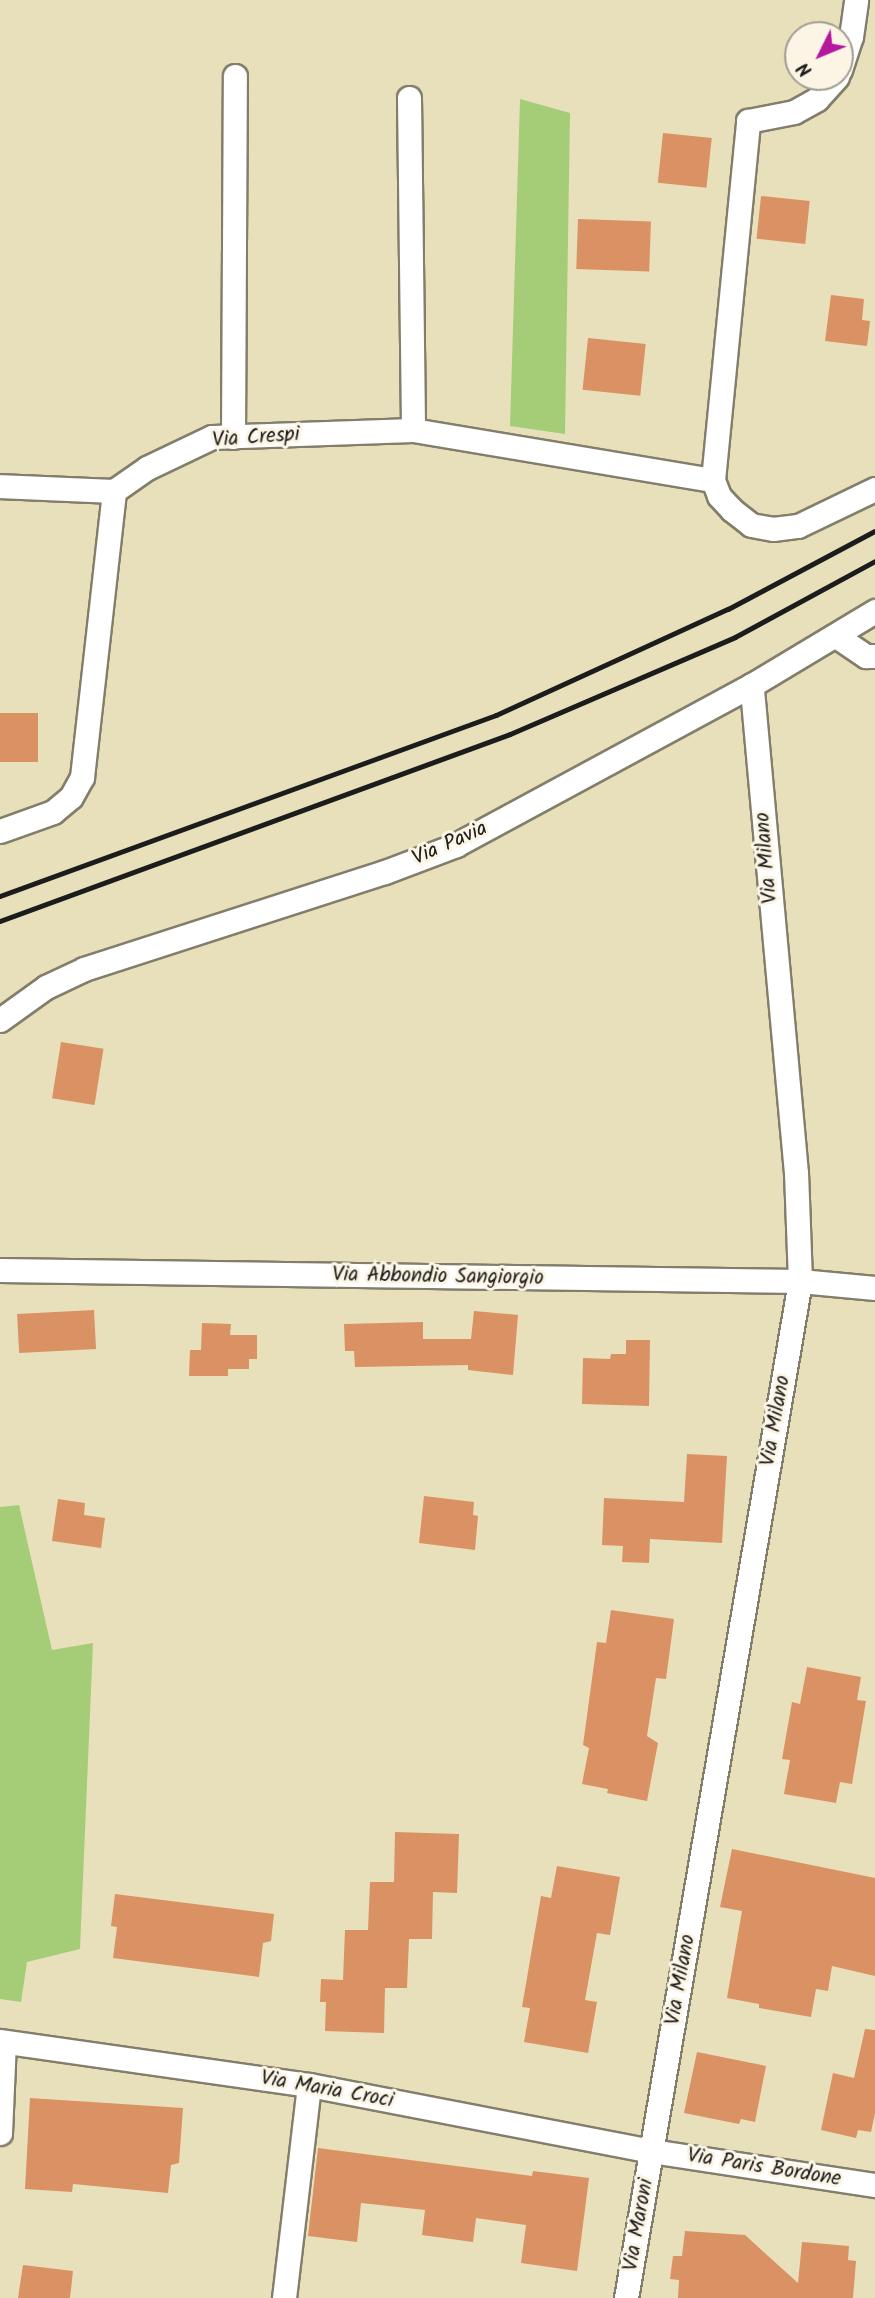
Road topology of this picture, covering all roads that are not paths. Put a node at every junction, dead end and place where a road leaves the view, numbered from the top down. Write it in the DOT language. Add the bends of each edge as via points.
graph roads {
  1 [pos="856,0"];
  2 [pos="853,21"];
  3 [pos="235,76"];
  4 [pos="824,91"];
  5 [pos="409,99"];
  6 [pos="413,430"];
  7 [pos="233,437"];
  8 [pos="713,480"];
  9 [pos="0,486"];
  10 [pos="875,489"];
  11 [pos="114,491"];
  12 [pos="875,611"];
  13 [pos="836,636"];
  14 [pos="875,656"];
  15 [pos="752,685"];
  16 [pos="0,831"];
  17 [pos="0,1020"];
  18 [pos="0,1270"];
  19 [pos="800,1281"];
  20 [pos="875,1288"];
  21 [pos="2,2042"];
  22 [pos="309,2085"];
  23 [pos="0,2133"];
  24 [pos="652,2151"];
  25 [pos="875,2185"];
  26 [pos="284,2298"];
  27 [pos="626,2298"];
  1 -- 2 [label="street"];
  3 -- 7 [label="street"];
  4 -- 8 [label="street" via="794,112 748,121"];
  5 -- 6 [label="street"];
  6 -- 7 [label="street, Via Crespi"];
  6 -- 8 [label="street, Via Crespi"];
  7 -- 11 [label="street, Via Crespi" via="212,437 147,468"];
  8 -- 10 [label="street" via="732,510 751,525 773,529 798,526"];
  9 -- 11 [label="street"];
  11 -- 16 [label="street" via="82,777 71,797 53,812"];
  12 -- 13 [label="street, Via Pavia"];
  13 -- 14 [label="street" via="866,656"];
  13 -- 15 [label="street, Via Pavia"];
  15 -- 17 [label="street, Via Pavia" via="456,845 84,969 46,987"];
  15 -- 19 [label="street, Via Milano" via="796,1173"];
  18 -- 19 [label="street, Via Abbondio Sangiorgio"];
  19 -- 20 [label="street, Via Abbondio Sangiorgio"];
  19 -- 24 [label="street, Via Milano"];
  21 -- 22 [label="street, Via Maria Croci"];
  21 -- 23 [label="street"];
  22 -- 24 [label="street, Via Maria Croci"];
  22 -- 26 [label="street"];
  24 -- 25 [label="street, Via Paris Bordone"];
  24 -- 27 [label="street, Via Maroni"];
}
